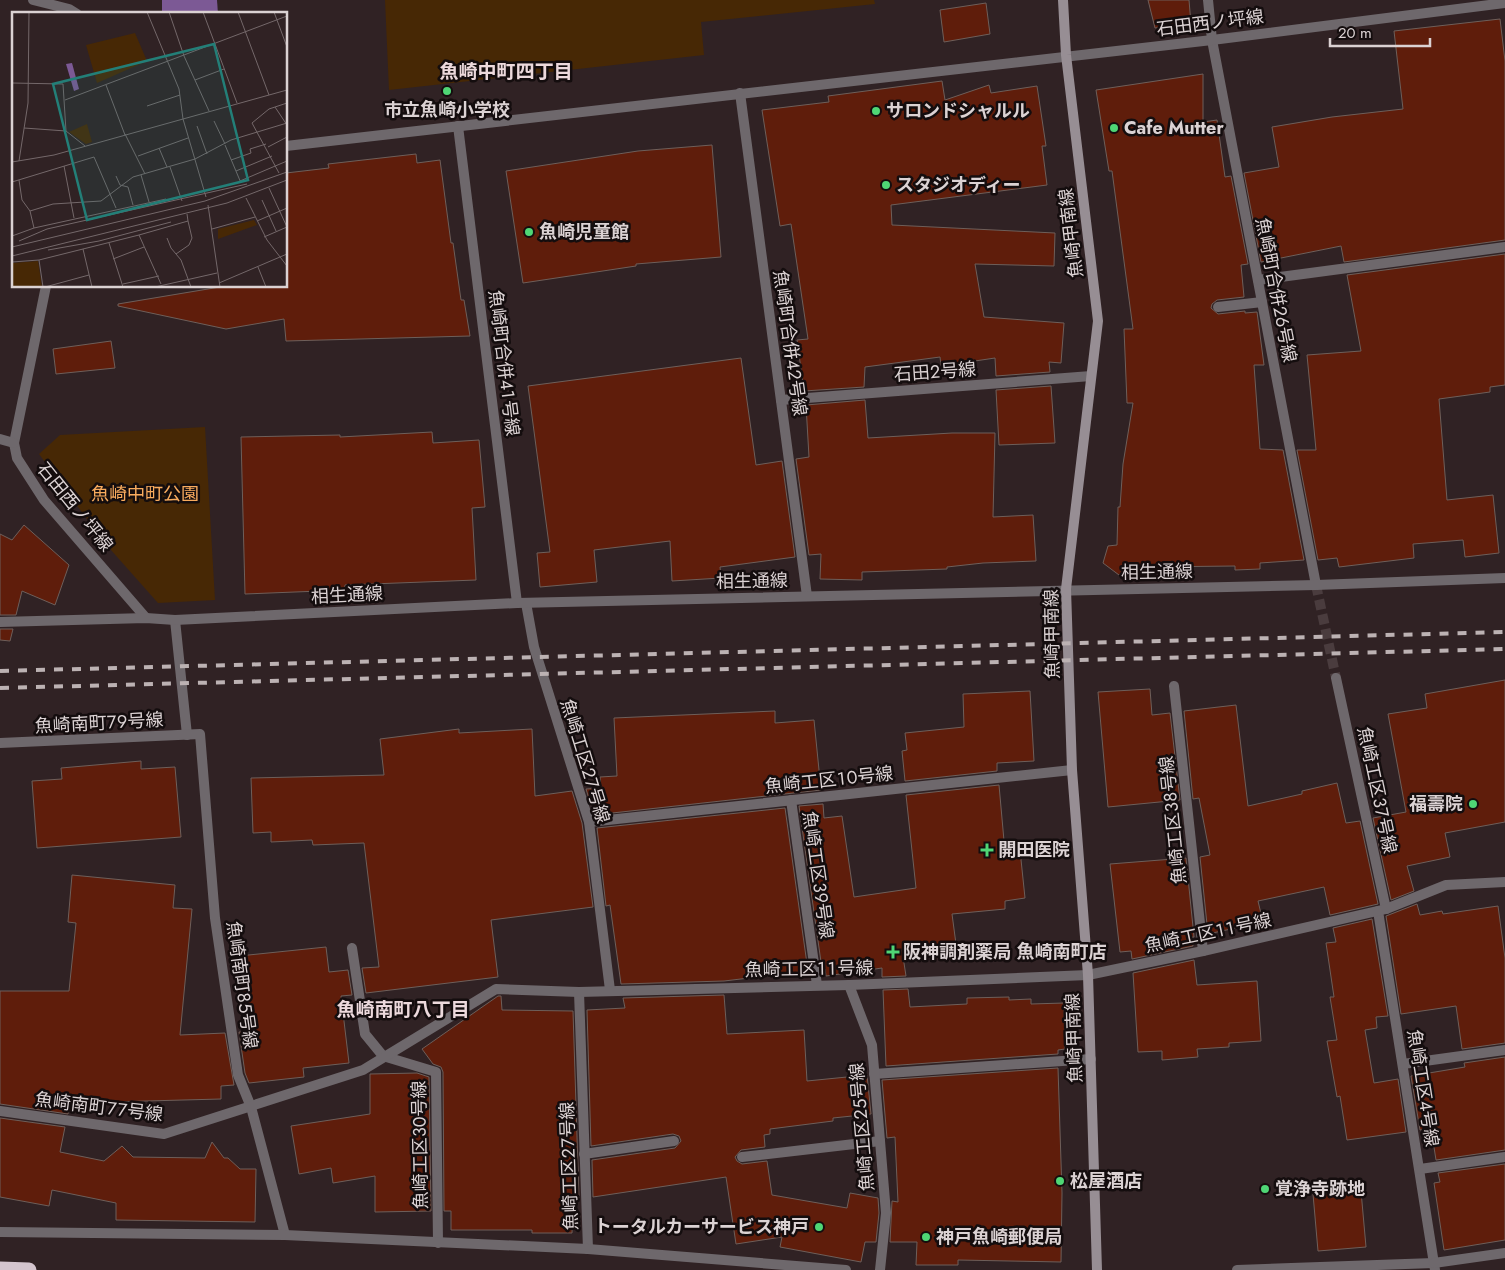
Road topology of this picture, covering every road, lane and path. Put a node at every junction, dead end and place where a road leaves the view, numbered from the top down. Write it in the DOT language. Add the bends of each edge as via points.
graph roads {
  1 [pos="33,0"];
  2 [pos="1063,0"];
  3 [pos="1208,0"];
  4 [pos="1505,3"];
  5 [pos="74,12"];
  6 [pos="1212,40"];
  7 [pos="1066,55"];
  8 [pos="740,93"];
  9 [pos="458,126"];
  10 [pos="288,146"];
  11 [pos="1505,247"];
  12 [pos="1258,280"];
  13 [pos="46,288"];
  14 [pos="1262,302"];
  15 [pos="1218,307"];
  16 [pos="1092,376"];
  17 [pos="781,400"];
  18 [pos="0,439"];
  19 [pos="14,444"];
  20 [pos="1505,578"];
  21 [pos="1316,585"];
  22 [pos="1066,589"];
  23 [pos="807,596"];
  24 [pos="522,603"];
  25 [pos="146,618"];
  26 [pos="175,620"];
  27 [pos="0,622"];
  28 [pos="1336,678"];
  29 [pos="1174,686"];
  30 [pos="200,734"];
  31 [pos="187,735"];
  32 [pos="0,744"];
  33 [pos="1072,770"];
  34 [pos="791,800"];
  35 [pos="589,822"];
  36 [pos="1505,882"];
  37 [pos="1382,910"];
  38 [pos="352,948"];
  39 [pos="1203,951"];
  40 [pos="1088,975"];
  41 [pos="817,985"];
  42 [pos="849,985"];
  43 [pos="610,990"];
  44 [pos="579,992"];
  45 [pos="1505,1050"];
  46 [pos="383,1056"];
  47 [pos="1090,1059"];
  48 [pos="1403,1064"];
  49 [pos="874,1074"];
  50 [pos="251,1107"];
  51 [pos="0,1111"];
  52 [pos="674,1141"];
  53 [pos="880,1141"];
  54 [pos="584,1154"];
  55 [pos="742,1157"];
  56 [pos="1505,1157"];
  57 [pos="1420,1169"];
  58 [pos="0,1232"];
  59 [pos="285,1235"];
  60 [pos="438,1243"];
  61 [pos="588,1249"];
  62 [pos="1505,1253"];
  63 [pos="1435,1267"];
  64 [pos="0,1269"];
  65 [pos="29,1270"];
  66 [pos="846,1270"];
  67 [pos="880,1270"];
  68 [pos="1096,1270"];
  69 [pos="1237,1270"];
  1 -- 5 [label="street"];
  2 -- 7 [label="street, 魚崎甲南線"];
  3 -- 6 [label="street, 魚崎町合併２６号線"];
  4 -- 6 [label="street, 石田西ノ坪線"];
  6 -- 7 [label="street, 石田西ノ坪線"];
  6 -- 12 [label="street, 魚崎町合併２６号線"];
  7 -- 8 [label="street, 石田西ノ坪線"];
  7 -- 16 [label="street, 魚崎甲南線" via="1098,322"];
  8 -- 9 [label="street, 石田西ノ坪線"];
  8 -- 17 [label="street, 魚崎町合併４２号線"];
  9 -- 10 [label="street, 石田西ノ坪線"];
  9 -- 24 [label="street, 魚崎町合併４１号線"];
  11 -- 12 [label="street"];
  12 -- 14 [label="street, 魚崎町合併２６号線"];
  13 -- 19 [label="street"];
  14 -- 15 [label="street"];
  14 -- 21 [label="street, 魚崎町合併２６号線"];
  16 -- 17 [label="street, 石田２号線"];
  16 -- 22 [label="street, 魚崎甲南線"];
  17 -- 23 [label="street, 魚崎町合併４２号線"];
  18 -- 19 [label="street"];
  19 -- 25 [label="street, 石田西ノ坪線" via="17,458 44,500"];
  20 -- 21 [label="street, 相生通線"];
  21 -- 22 [label="street, 相生通線"];
  22 -- 23 [label="street, 相生通線"];
  22 -- 33 [label="street, 魚崎甲南線"];
  23 -- 24 [label="street, 相生通線"];
  24 -- 26 [label="street, 相生通線"];
  24 -- 35 [label="street, 魚崎工区２７号線"];
  25 -- 26 [label="street, 相生通線"];
  25 -- 27 [label="street, 相生通線"];
  26 -- 31 [label="street"];
  28 -- 37 [label="street, 魚崎工区３７号線"];
  29 -- 39 [label="street, 魚崎工区３８号線"];
  30 -- 31 [label="street, 魚崎南町７９号線"];
  30 -- 50 [label="street, 魚崎南町８５号線" via="215,918 238,1075"];
  31 -- 32 [label="street, 魚崎南町７９号線"];
  33 -- 34 [label="street, 魚崎工区１０号線"];
  33 -- 40 [label="street, 魚崎甲南線"];
  34 -- 35 [label="street, 魚崎工区１０号線"];
  34 -- 41 [label="street, 魚崎工区３９号線"];
  35 -- 43 [label="street, 魚崎工区２７号線"];
  36 -- 37 [label="street, 魚崎工区１１号線" via="1446,885"];
  37 -- 39 [label="street, 魚崎工区１１号線"];
  37 -- 48 [label="street, 魚崎工区４号線"];
  38 -- 46 [label="street" via="364,1034"];
  39 -- 40 [label="street, 魚崎工区１１号線"];
  40 -- 42 [label="street, 魚崎工区１１号線"];
  40 -- 47 [label="street, 魚崎甲南線"];
  41 -- 42 [label="street, 魚崎工区１１号線"];
  41 -- 43 [label="street, 魚崎工区１１号線"];
  42 -- 49 [label="street, 魚崎工区２５号線" via="872,1045"];
  43 -- 44 [label="street, 魚崎工区１１号線"];
  44 -- 46 [label="street, 魚崎工区１１号線" via="496,989"];
  44 -- 54 [label="street, 魚崎工区２７号線"];
  45 -- 48 [label="street"];
  46 -- 50 [label="street, 魚崎工区１１号線" via="363,1070"];
  46 -- 60 [label="street, 魚崎工区３０号線" via="436,1072"];
  47 -- 49 [label="street"];
  47 -- 68 [label="street, 魚崎甲南線"];
  48 -- 57 [label="street, 魚崎工区４号線"];
  49 -- 53 [label="street, 魚崎工区２５号線"];
  50 -- 51 [label="street, 魚崎南町７７号線" via="164,1134"];
  50 -- 59 [label="street, 魚崎南町８５号線"];
  52 -- 54 [label="street"];
  53 -- 55 [label="street"];
  53 -- 67 [label="street, 魚崎工区２５号線" via="886,1213"];
  54 -- 61 [label="street, 魚崎工区２７号線"];
  56 -- 57 [label="street"];
  57 -- 63 [label="street, 魚崎工区４号線"];
  58 -- 59 [label="street"];
  59 -- 60 [label="street"];
  60 -- 61 [label="street"];
  61 -- 66 [label="street"];
  62 -- 63 [label="street"];
  63 -- 69 [label="street"];
  64 -- 65 [label="highway"];
}
